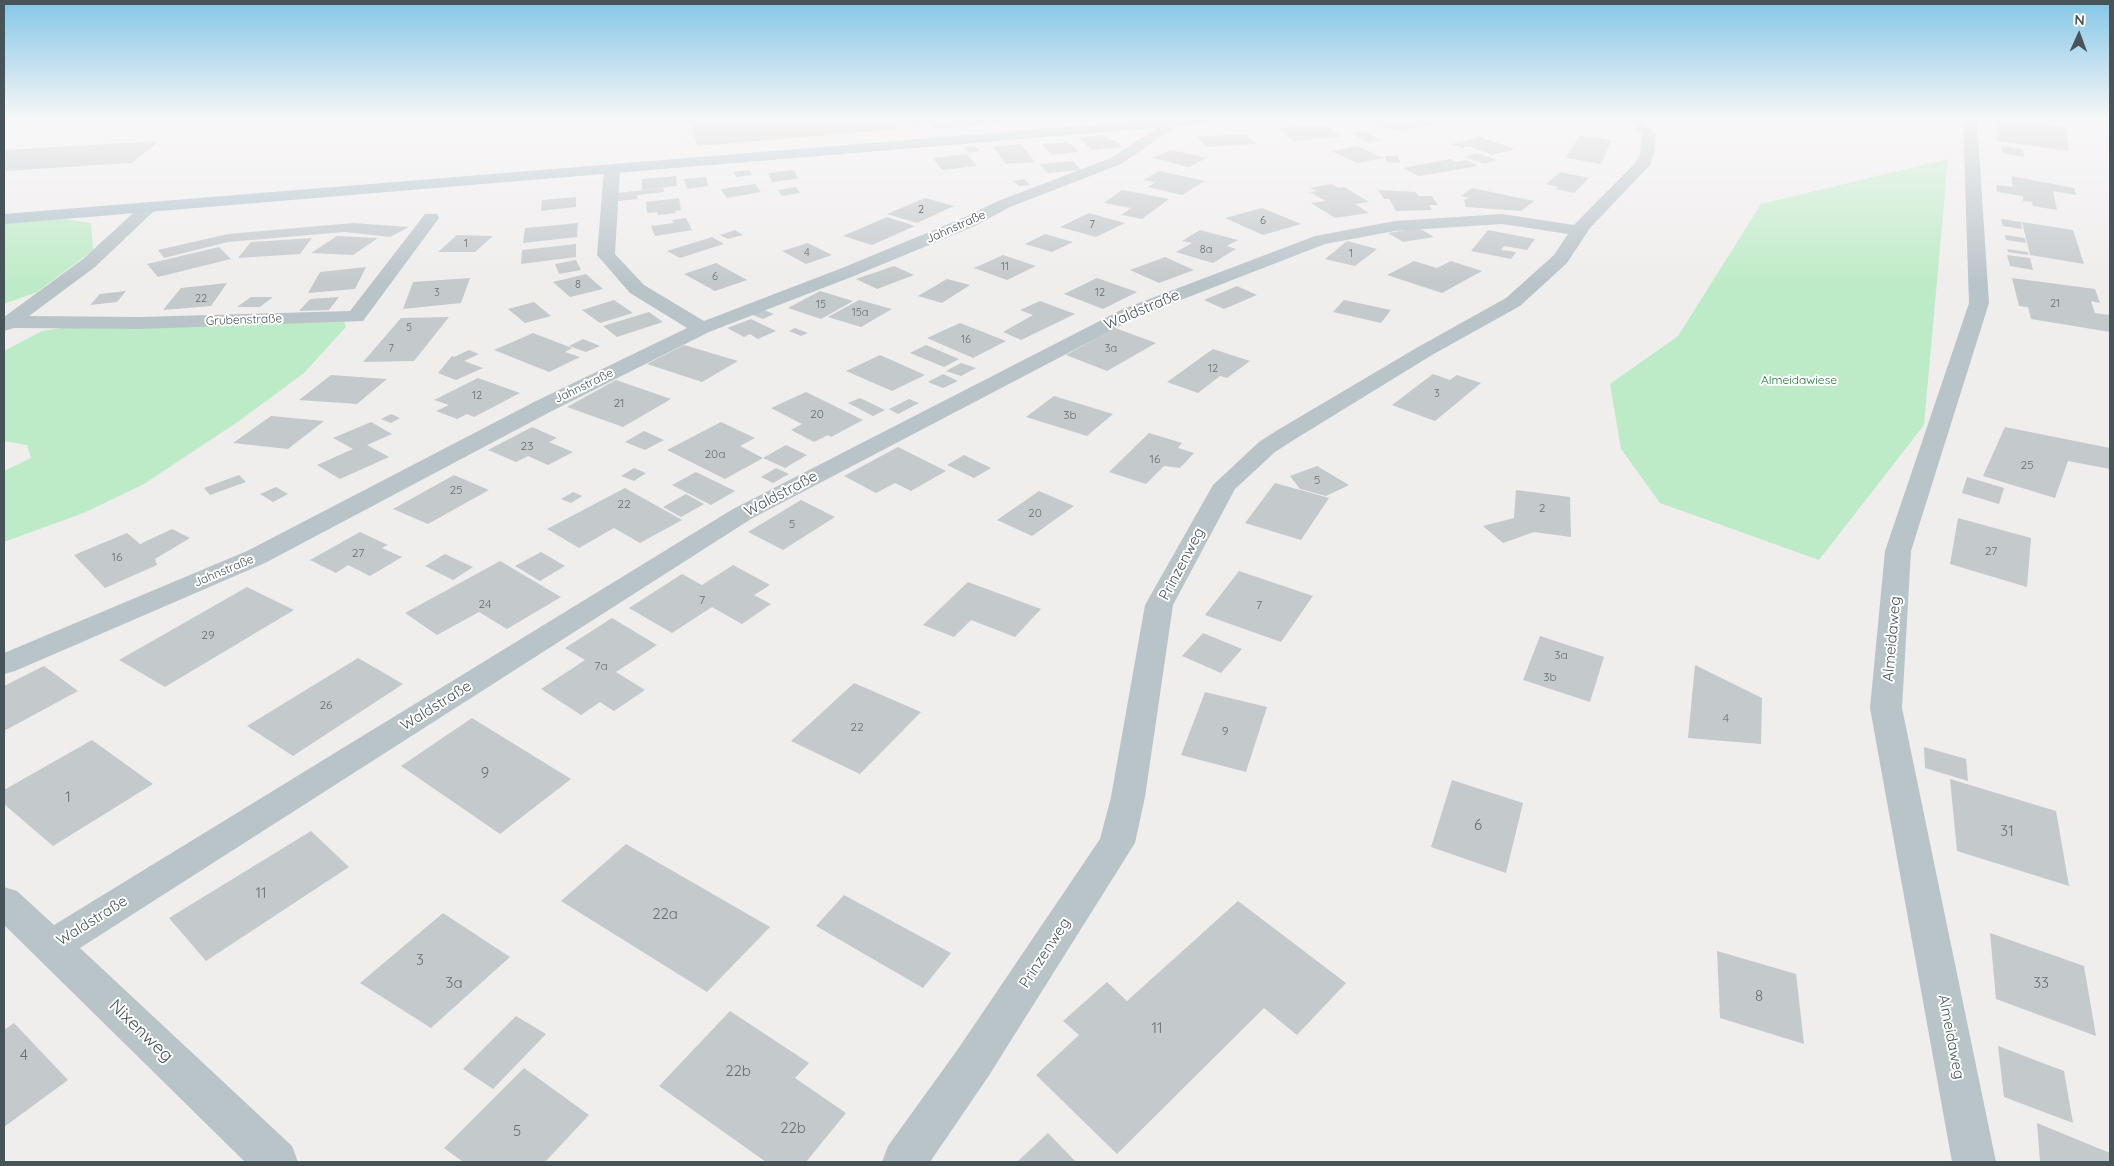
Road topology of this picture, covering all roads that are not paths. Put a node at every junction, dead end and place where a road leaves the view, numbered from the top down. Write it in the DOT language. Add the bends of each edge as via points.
graph roads {
  1 [pos="546,174"];
  2 [pos="612,174"];
  3 [pos="1081,174"];
  4 [pos="1633,174"];
  5 [pos="1973,174"];
  6 [pos="149,207"];
  7 [pos="431,218"];
  8 [pos="4,219"];
  9 [pos="1578,231"];
  10 [pos="6,324"];
  11 [pos="702,328"];
  12 [pos="4,664"];
  13 [pos="4,902"];
  14 [pos="52,946"];
  15 [pos="276,1162"];
  16 [pos="904,1162"];
  17 [pos="1974,1162"];
  1 -- 6 [label="main road"];
  2 -- 11 [label="street" via="606,255 637,289"];
  3 -- 11 [label="street, Jahnstraße" via="848,272"];
  4 -- 9 [label="street, Prinzenweg"];
  5 -- 17 [label="street, Almeidaweg" via="1979,303 1898,551 1886,708"];
  6 -- 8 [label="main road"];
  6 -- 10 [label="street" via="89,263"];
  7 -- 10 [label="street, Grubenstraße" via="356,316"];
  9 -- 14 [label="street, Waldstraße" via="1502,219 1395,226 1321,240 1130,313 742,514"];
  9 -- 16 [label="street, Prinzenweg" via="1561,259 1513,302 1266,447 1225,485 1160,605 1128,797 1117,843"];
  11 -- 12 [label="street, Jahnstraße" via="542,407 256,557"];
  13 -- 14 [label="street, Nixenweg"];
  14 -- 15 [label="street, Nixenweg"];
}
